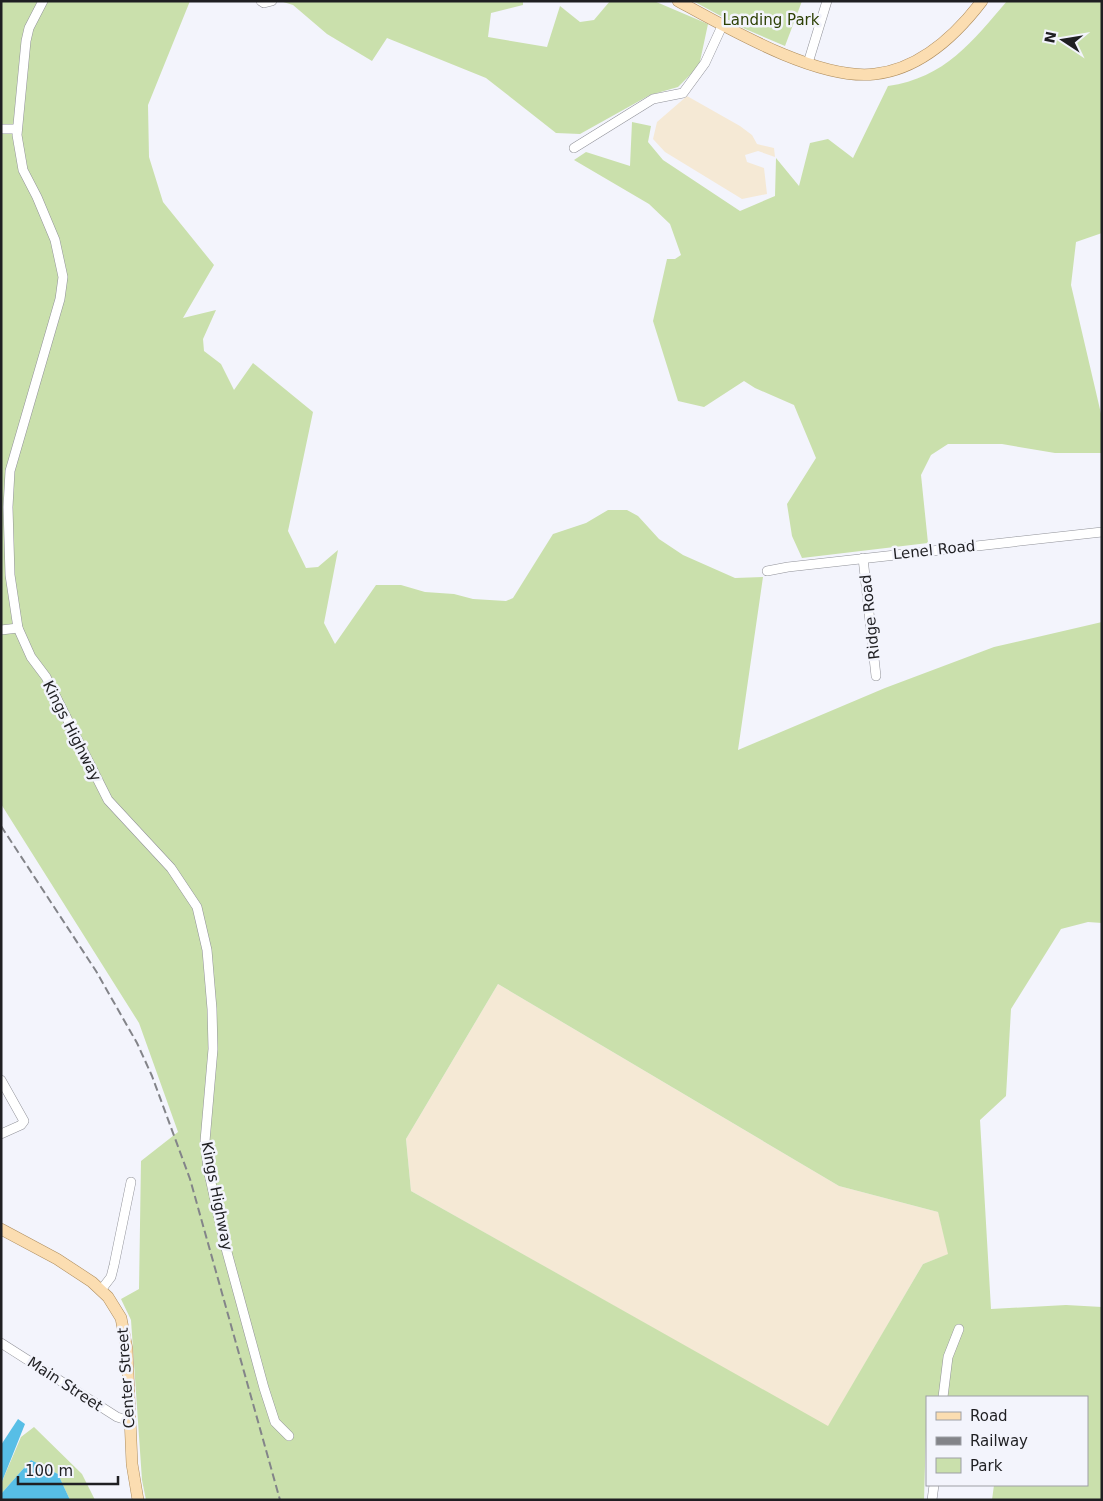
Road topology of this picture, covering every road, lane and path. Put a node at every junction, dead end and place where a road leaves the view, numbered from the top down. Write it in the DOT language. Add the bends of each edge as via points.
graph roads {
  1 [pos="42,1"];
  2 [pos="678,1"];
  3 [pos="827,1"];
  4 [pos="982,1"];
  5 [pos="723,24"];
  6 [pos="808,63"];
  7 [pos="1,129"];
  8 [pos="17,129"];
  9 [pos="574,148"];
  10 [pos="1102,532"];
  11 [pos="863,558"];
  12 [pos="767,571"];
  13 [pos="18,628"];
  14 [pos="1,630"];
  15 [pos="876,676"];
  16 [pos="1,1080"];
  17 [pos="1,1134"];
  18 [pos="131,1182"];
  19 [pos="1,1229"];
  20 [pos="101,1290"];
  21 [pos="959,1330"];
  22 [pos="1,1343"];
  23 [pos="943,1396"];
  24 [pos="130,1421"];
  25 [pos="289,1436"];
  26 [pos="934,1486"];
  27 [pos="138,1500"];
  28 [pos="932,1500"];
  1 -- 8 [label="street, Kings Highway" via="26,41"];
  2 -- 5 [label="main road"];
  3 -- 6 [label="street"];
  4 -- 6 [label="main road" via="951,37 927,55 897,69 857,74"];
  5 -- 6 [label="main road"];
  5 -- 9 [label="street" via="704,63 683,92 653,99"];
  7 -- 8 [label="street"];
  8 -- 13 [label="street, Kings Highway" via="24,170 55,240 63,277 60,299 9,481 10,575"];
  10 -- 11 [label="street, Lenel Road"];
  11 -- 12 [label="street, Lenel Road"];
  11 -- 15 [label="street, Ridge Road"];
  13 -- 14 [label="street"];
  13 -- 25 [label="street, Kings Highway" via="108,800 171,868 197,907 208,950 212,1009 213,1049 205,1141 208,1168 224,1241 274,1422"];
  16 -- 17 [label="street" via="24,1121"];
  18 -- 20 [label="street" via="111,1276"];
  19 -- 20 [label="main road, Center Street" via="66,1264"];
  20 -- 24 [label="main road, Center Street" via="118,1311 125,1334"];
  21 -- 23 [label="street" via="948,1357"];
  22 -- 24 [label="street, Main Street" via="117,1417"];
  24 -- 27 [label="main road, Center Street"];
  26 -- 28 [label="street"];
}
